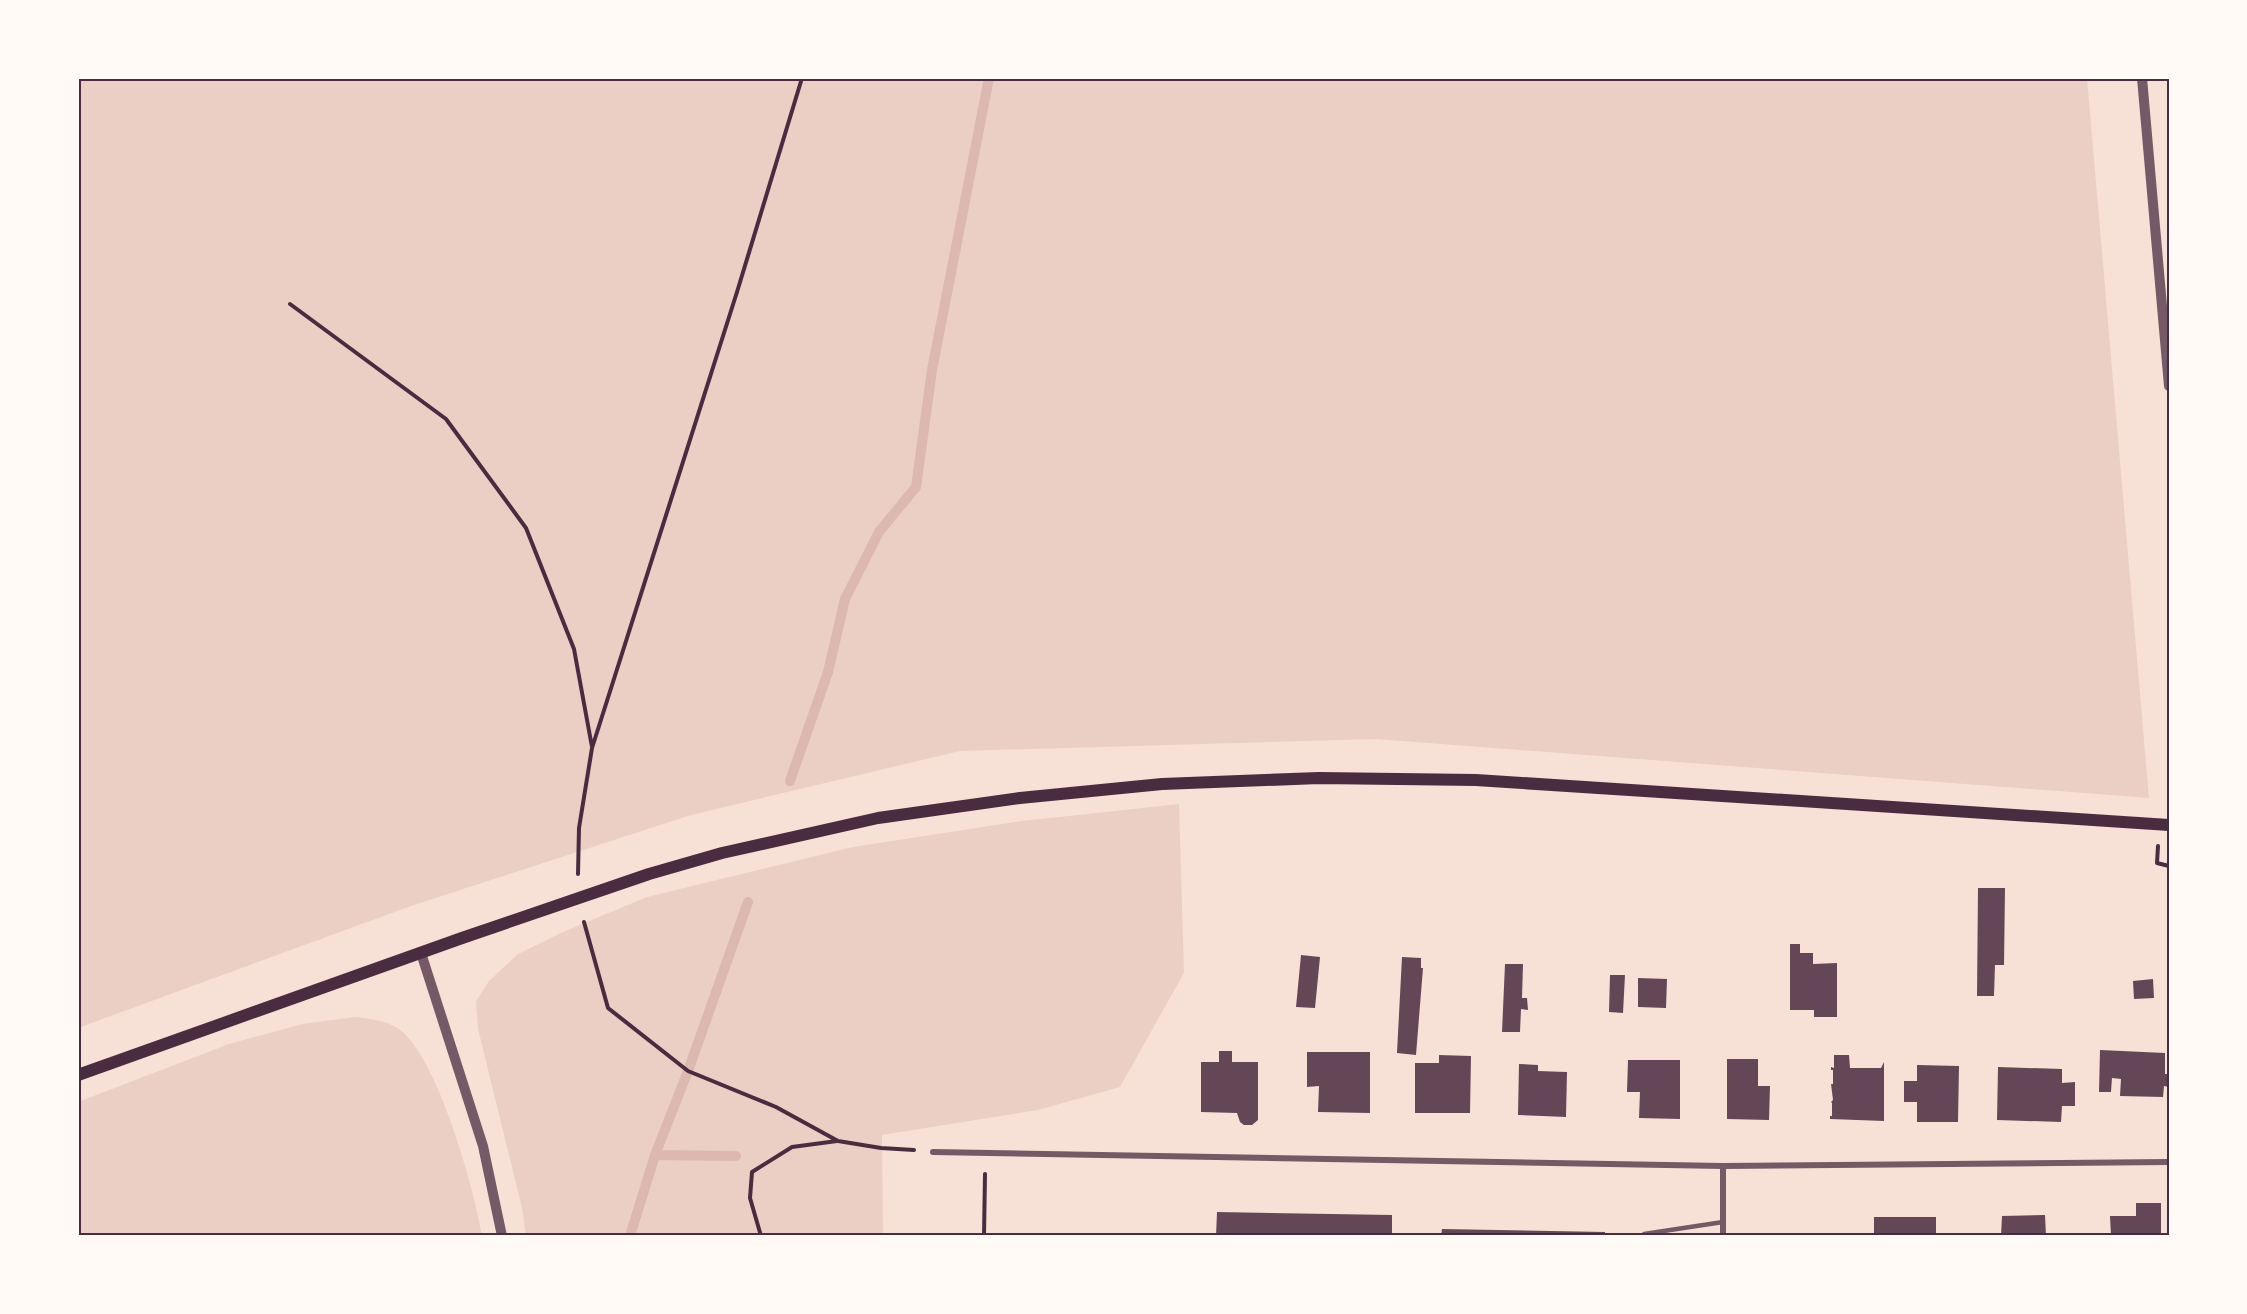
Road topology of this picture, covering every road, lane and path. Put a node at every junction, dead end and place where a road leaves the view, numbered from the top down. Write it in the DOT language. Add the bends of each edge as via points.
graph roads {
  1 [pos="802,78"];
  2 [pos="2142,78"];
  3 [pos="290,304"];
  4 [pos="2169,386"];
  5 [pos="592,748"];
  6 [pos="2169,825"];
  7 [pos="577,898"];
  8 [pos="422,953"];
  9 [pos="78,1075"];
  10 [pos="838,1141"];
  11 [pos="933,1152"];
  12 [pos="986,1154"];
  13 [pos="2169,1162"];
  14 [pos="1723,1166"];
  15 [pos="1723,1222"];
  16 [pos="502,1236"];
  17 [pos="761,1236"];
  18 [pos="984,1236"];
  19 [pos="1644,1236"];
  20 [pos="1723,1236"];
  1 -- 5 [label="path"];
  2 -- 4 [label="street"];
  3 -- 5 [label="path" via="446,420 526,528 574,649"];
  5 -- 7 [label="path" via="579,828"];
  6 -- 7 [label="main road" via="1476,780 1319,778 1162,784 878,818 722,853"];
  7 -- 8 [label="main road"];
  7 -- 10 [label="path" via="608,1008 688,1071 776,1107"];
  8 -- 9 [label="main road"];
  8 -- 16 [label="street" via="483,1146"];
  10 -- 11 [label="path"];
  10 -- 17 [label="path" via="792,1147 752,1172 750,1198"];
  11 -- 12 [label="street"];
  12 -- 14 [label="street"];
  12 -- 18 [label="path"];
  13 -- 14 [label="street"];
  14 -- 15 [label="street"];
  15 -- 19 [label="lane"];
  15 -- 20 [label="street"];
}
